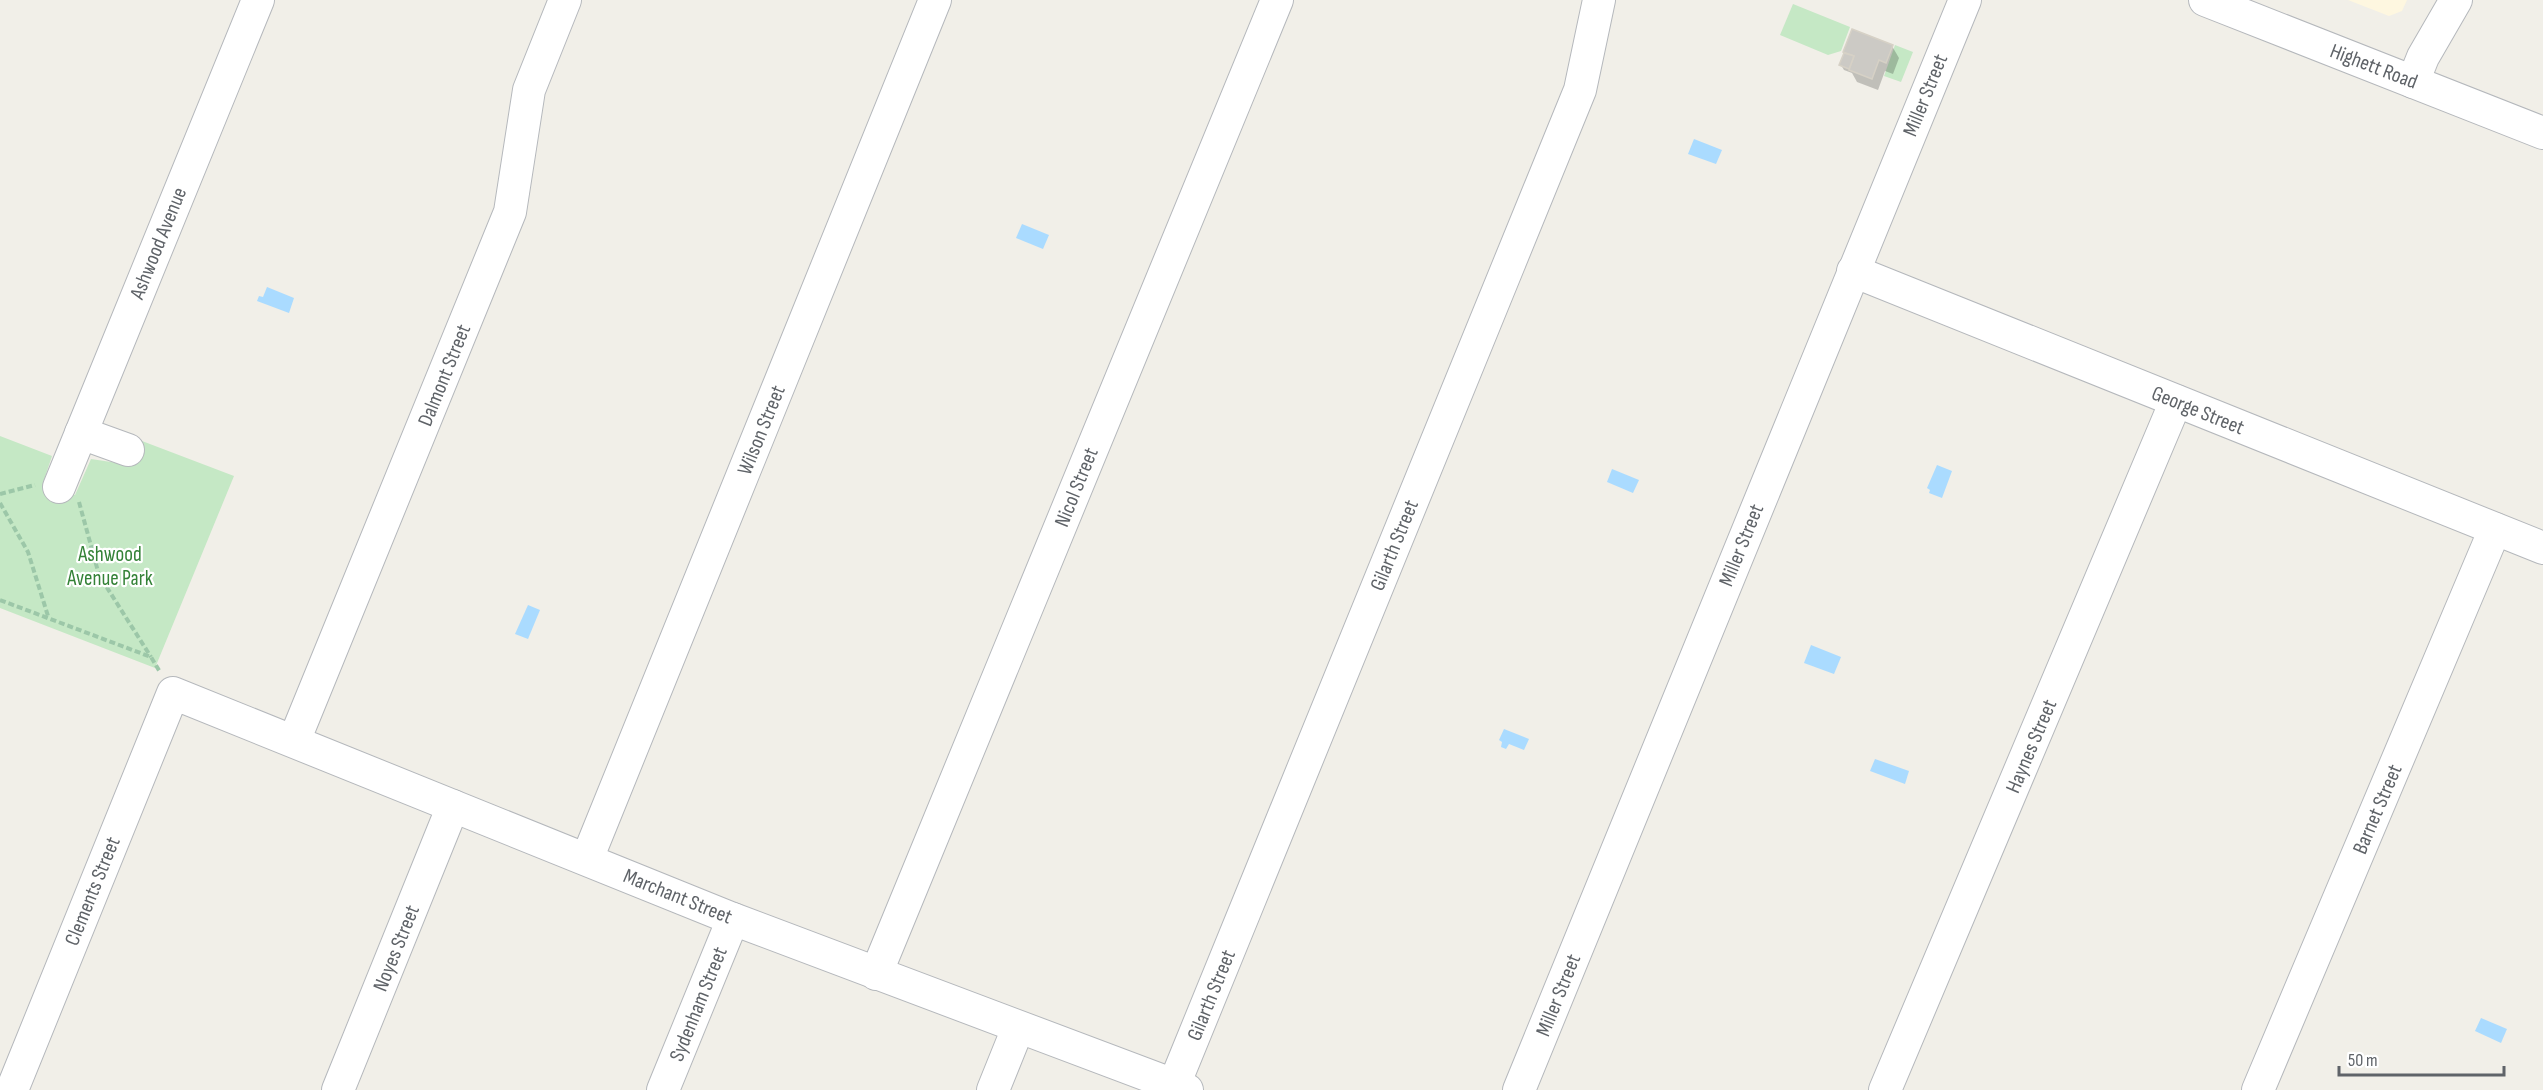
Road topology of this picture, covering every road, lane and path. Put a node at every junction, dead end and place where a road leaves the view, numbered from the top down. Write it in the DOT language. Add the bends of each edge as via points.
graph roads {
  1 [pos="258,0"];
  2 [pos="565,0"];
  3 [pos="935,0"];
  4 [pos="1276,0"];
  5 [pos="1599,0"];
  6 [pos="1965,0"];
  7 [pos="2205,0"];
  8 [pos="2454,6"];
  9 [pos="2246,8"];
  10 [pos="2421,85"];
  11 [pos="2543,133"];
  12 [pos="1853,271"];
  13 [pos="2176,401"];
  14 [pos="81,433"];
  15 [pos="128,450"];
  16 [pos="59,487"];
  17 [pos="0,494"];
  18 [pos="0,503"];
  19 [pos="2495,529"];
  20 [pos="2543,548"];
  21 [pos="0,600"];
  22 [pos="48,616"];
  23 [pos="151,657"];
  24 [pos="173,693"];
  25 [pos="294,741"];
  26 [pos="453,806"];
  27 [pos="587,859"];
  28 [pos="733,919"];
  29 [pos="876,974"];
  30 [pos="1018,1028"];
  31 [pos="1181,1088"];
  32 [pos="12,1090"];
  33 [pos="338,1090"];
  34 [pos="663,1090"];
  35 [pos="993,1090"];
  36 [pos="1519,1090"];
  37 [pos="1885,1090"];
  38 [pos="2258,1090"];
  1 -- 14 [label="street, Ashwood Avenue"];
  2 -- 25 [label="street, Dalmont Street" via="530,90 510,212"];
  3 -- 27 [label="street, Wilson Street"];
  4 -- 29 [label="street, Nicol Street"];
  5 -- 31 [label="street, Gilarth Street" via="1580,90"];
  6 -- 12 [label="street, Miller Street"];
  7 -- 9 [label="street, Highett Road"];
  8 -- 10 [label="street" via="2446,40"];
  9 -- 10 [label="street, Highett Road"];
  10 -- 11 [label="street, Highett Road"];
  12 -- 13 [label="street, George Street"];
  12 -- 36 [label="street, Miller Street"];
  13 -- 19 [label="street, George Street"];
  13 -- 37 [label="street, Haynes Street"];
  14 -- 15 [label="street"];
  14 -- 16 [label="street, Ashwood Avenue"];
  16 -- 17 [label="path" via="46,482"];
  16 -- 23 [label="path" via="76,493 99,575"];
  18 -- 22 [label="path" via="28,552"];
  19 -- 20 [label="street, George Street"];
  19 -- 38 [label="street, Barnet Street"];
  21 -- 22 [label="path"];
  22 -- 23 [label="path"];
  23 -- 24 [label="path"];
  24 -- 25 [label="street, Marchant Street"];
  24 -- 32 [label="street, Clements Street"];
  25 -- 26 [label="street, Marchant Street"];
  26 -- 27 [label="street, Marchant Street"];
  26 -- 33 [label="street, Noyes Street"];
  27 -- 28 [label="street, Marchant Street"];
  28 -- 29 [label="street, Marchant Street"];
  28 -- 34 [label="street, Sydenham Street"];
  29 -- 30 [label="street, Marchant Street"];
  30 -- 31 [label="street, Marchant Street"];
  30 -- 35 [label="street"];
}
